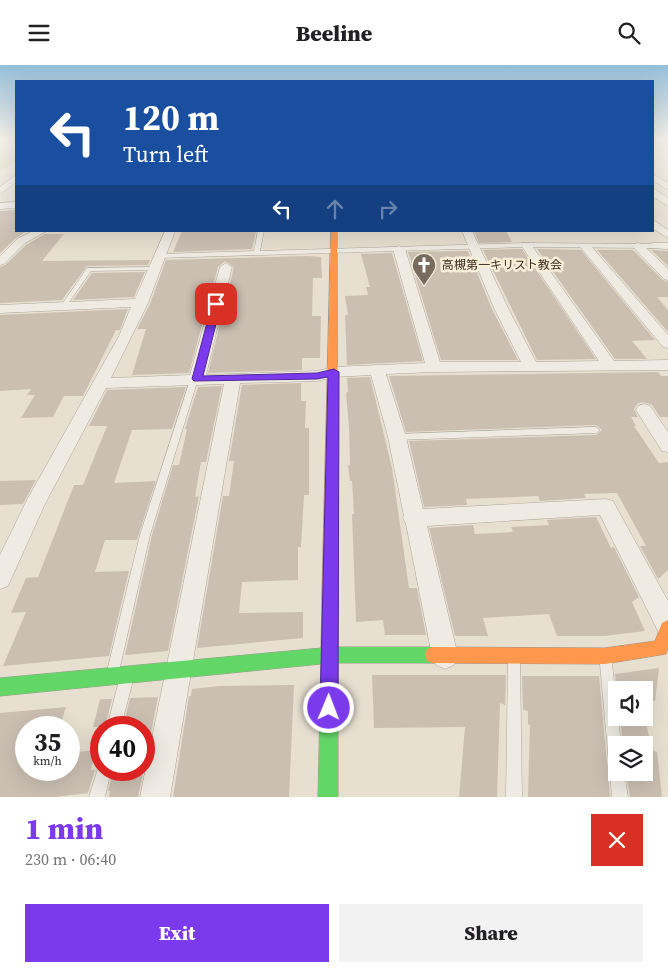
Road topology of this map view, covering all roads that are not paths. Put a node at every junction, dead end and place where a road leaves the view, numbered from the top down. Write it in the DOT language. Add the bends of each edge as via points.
graph roads {
  1 [pos="668,175"];
  2 [pos="654,176"];
  3 [pos="654,177"];
  4 [pos="15,179"];
  5 [pos="668,187"];
  6 [pos="0,191"];
  7 [pos="654,192"];
  8 [pos="668,203"];
  9 [pos="15,205"];
  10 [pos="0,206"];
  11 [pos="668,221"];
  12 [pos="654,222"];
  13 [pos="654,224"];
  14 [pos="40,232"];
  15 [pos="170,232"];
  16 [pos="261,232"];
  17 [pos="334,232"];
  18 [pos="468,232"];
  19 [pos="668,235"];
  20 [pos="7,241"];
  21 [pos="21,241"];
  22 [pos="526,245"];
  23 [pos="638,246"];
  24 [pos="653,246"];
  25 [pos="668,246"];
  26 [pos="475,247"];
  27 [pos="586,247"];
  28 [pos="399,249"];
  29 [pos="334,251"];
  30 [pos="257,253"];
  31 [pos="160,256"];
  32 [pos="228,260"];
  33 [pos="0,262"];
  34 [pos="154,269"];
  35 [pos="668,276"];
  36 [pos="141,303"];
  37 [pos="63,307"];
  38 [pos="0,309"];
  39 [pos="668,344"];
  40 [pos="668,365"];
  41 [pos="610,366"];
  42 [pos="434,367"];
  43 [pos="531,367"];
  44 [pos="378,370"];
  45 [pos="334,372"];
  46 [pos="233,378"];
  47 [pos="196,379"];
  48 [pos="100,383"];
  49 [pos="644,411"];
  50 [pos="596,430"];
  51 [pos="397,437"];
  52 [pos="668,446"];
  53 [pos="413,518"];
  54 [pos="0,579"];
  55 [pos="668,626"];
  56 [pos="329,655"];
  57 [pos="514,656"];
  58 [pos="605,656"];
  59 [pos="446,657"];
  60 [pos="178,671"];
  61 [pos="128,675"];
  62 [pos="112,677"];
  63 [pos="0,687"];
  64 [pos="117,716"];
  65 [pos="613,736"];
  66 [pos="101,781"];
  67 [pos="618,781"];
  68 [pos="97,797"];
  69 [pos="155,797"];
  70 [pos="328,797"];
  71 [pos="514,797"];
  72 [pos="620,797"];
  1 -- 2 [label="street"];
  3 -- 5 [label="street"];
  4 -- 6 [label="street"];
  7 -- 8 [label="street"];
  9 -- 10 [label="street"];
  11 -- 12 [label="street"];
  13 -- 19 [label="street"];
  14 -- 21 [label="street"];
  15 -- 31 [label="street"];
  16 -- 30 [label="lane"];
  17 -- 29 [label="street"];
  18 -- 26 [label="street"];
  20 -- 21 [label="street"];
  21 -- 33 [label="street"];
  22 -- 26 [label="lane"];
  22 -- 27 [label="lane"];
  22 -- 41 [label="street"];
  23 -- 24 [label="lane"];
  23 -- 27 [label="lane"];
  23 -- 35 [label="street"];
  24 -- 25 [label="street"];
  26 -- 28 [label="lane"];
  26 -- 43 [label="street"];
  27 -- 39 [label="street"];
  28 -- 29 [label="lane"];
  28 -- 42 [label="street"];
  29 -- 30 [label="lane"];
  29 -- 45 [label="street"];
  30 -- 32 [label="lane"];
  31 -- 32 [label="lane"];
  31 -- 34 [label="street"];
  32 -- 47 [label="street"];
  34 -- 36 [label="street"];
  34 -- 37 [label="lane" via="89,269"];
  36 -- 37 [label="street"];
  36 -- 48 [label="street"];
  37 -- 38 [label="street"];
  40 -- 41 [label="street"];
  41 -- 43 [label="street"];
  42 -- 43 [label="street"];
  42 -- 44 [label="street"];
  44 -- 45 [label="street"];
  44 -- 51 [label="street"];
  45 -- 46 [label="street" via="317,376"];
  45 -- 56 [label="street"];
  46 -- 47 [label="street"];
  46 -- 60 [label="street"];
  47 -- 48 [label="street"];
  47 -- 62 [label="lane" via="145,535"];
  48 -- 54 [label="street" via="35,504"];
  49 -- 52 [label="street"];
  50 -- 51 [label="lane"];
  51 -- 53 [label="street"];
  53 -- 55 [label="street" via="606,507"];
  53 -- 59 [label="street"];
  55 -- 58 [label="street" via="660,648"];
  56 -- 59 [label="street"];
  56 -- 60 [label="street"];
  56 -- 70 [label="street"];
  57 -- 58 [label="street"];
  57 -- 59 [label="street"];
  57 -- 71 [label="lane"];
  58 -- 65 [label="lane"];
  60 -- 61 [label="street"];
  60 -- 69 [label="street"];
  61 -- 62 [label="street"];
  61 -- 64 [label="lane"];
  62 -- 63 [label="street"];
  66 -- 68 [label="lane"];
  67 -- 72 [label="lane"];
}
